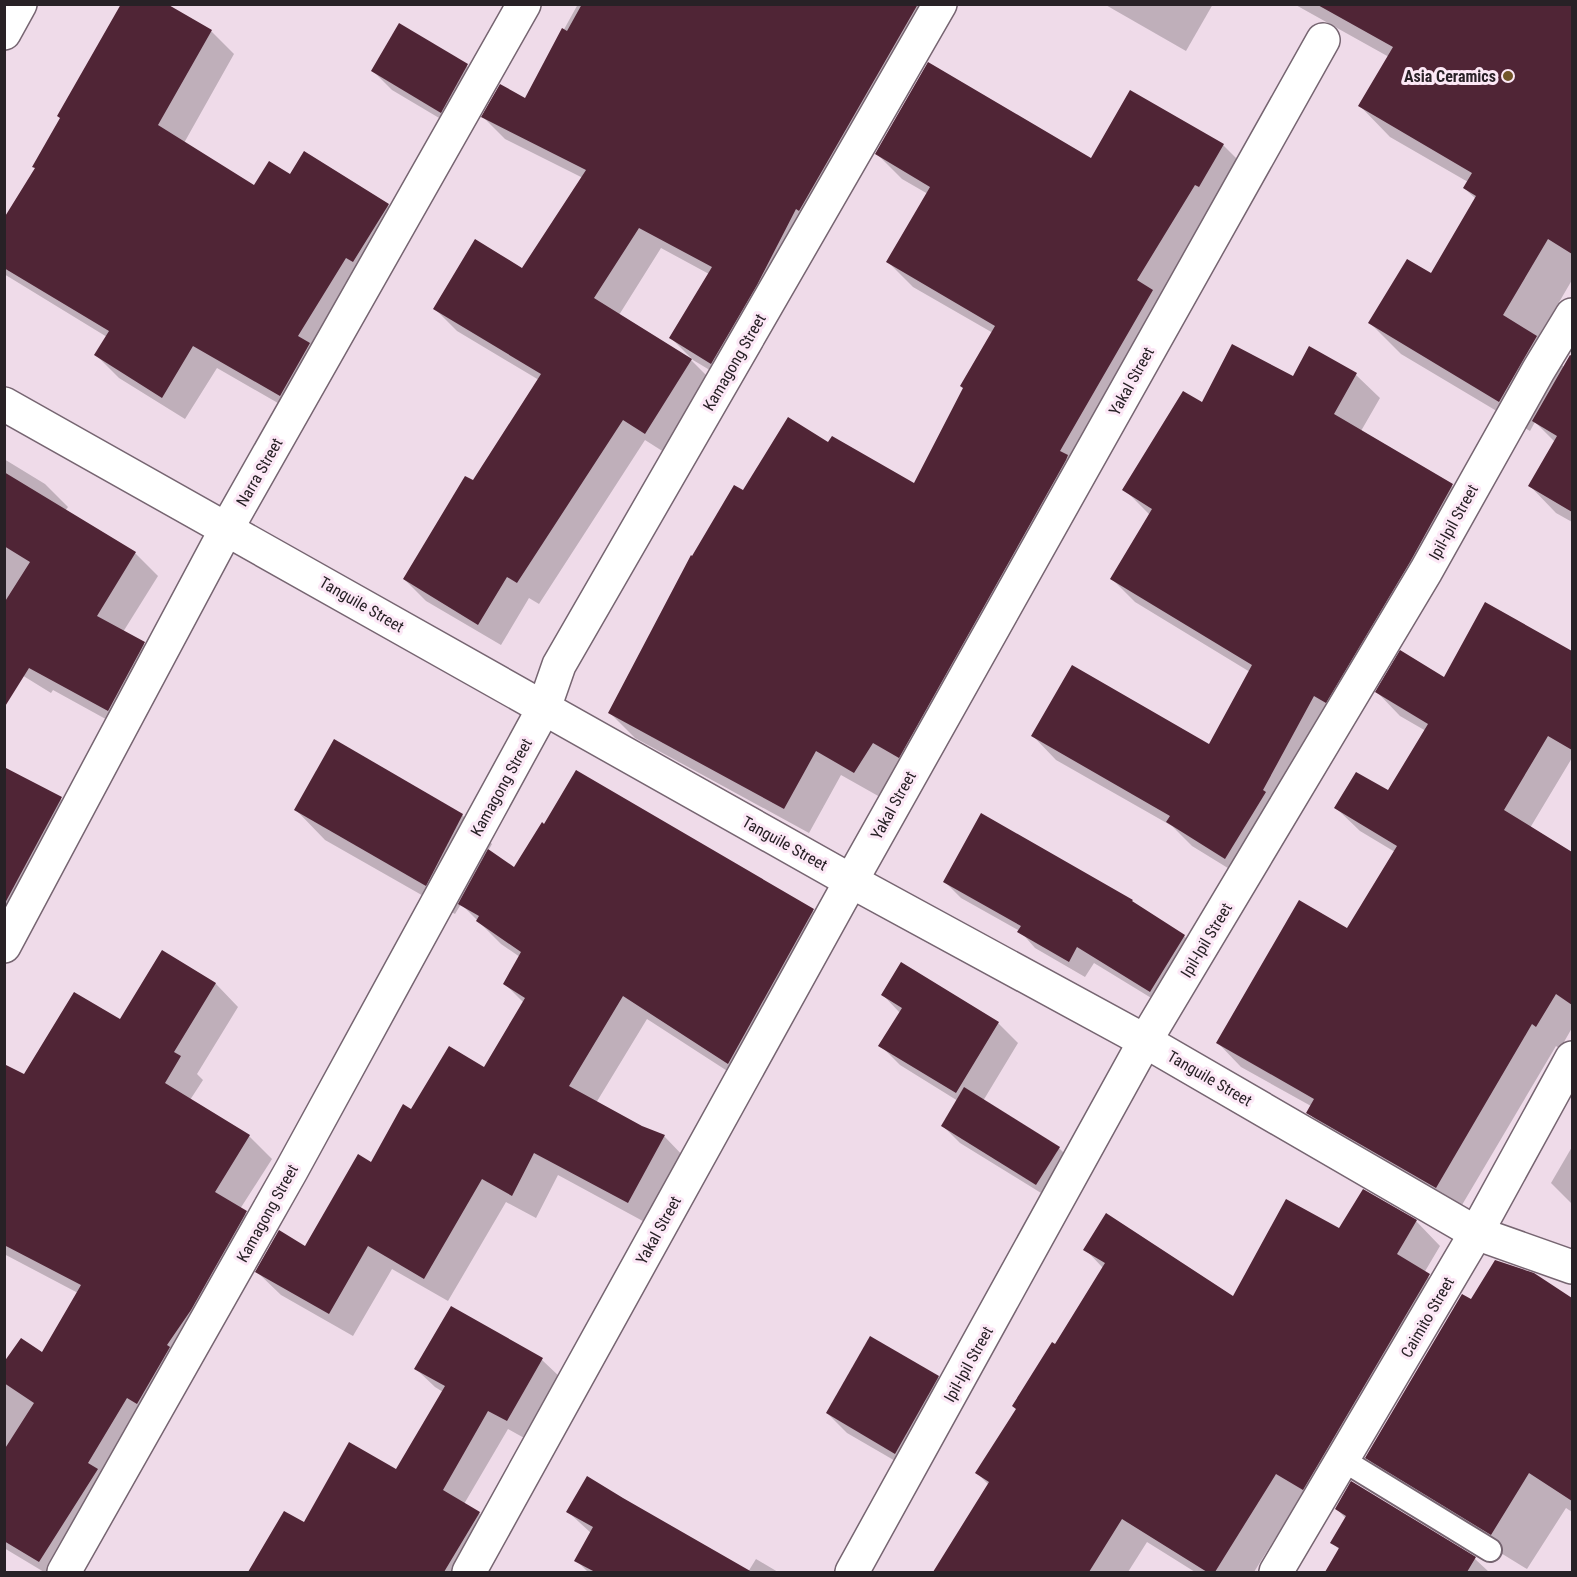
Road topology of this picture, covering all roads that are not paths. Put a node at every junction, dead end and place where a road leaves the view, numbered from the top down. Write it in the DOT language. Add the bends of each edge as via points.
graph roads {
  1 [pos="20,4"];
  2 [pos="524,4"];
  3 [pos="940,4"];
  4 [pos="4,33"];
  5 [pos="1323,40"];
  6 [pos="1572,315"];
  7 [pos="4,404"];
  8 [pos="227,528"];
  9 [pos="544,708"];
  10 [pos="851,881"];
  11 [pos="4,946"];
  12 [pos="1145,1041"];
  13 [pos="1572,1058"];
  14 [pos="1476,1233"];
  15 [pos="1572,1267"];
  16 [pos="1342,1460"];
  17 [pos="1490,1550"];
  18 [pos="64,1572"];
  19 [pos="469,1572"];
  20 [pos="852,1572"];
  21 [pos="1276,1572"];
  1 -- 4 [label="street"];
  2 -- 8 [label="street, Narra Street"];
  3 -- 9 [label="street, Kamagong Street" via="559,665"];
  5 -- 10 [label="street, Yakal Street"];
  6 -- 12 [label="street, Ipil-Ipil Street" via="1420,581"];
  7 -- 8 [label="street, Tanguile Street"];
  8 -- 9 [label="street, Tanguile Street"];
  8 -- 11 [label="street, Narra Street"];
  9 -- 10 [label="street, Tanguile Street"];
  9 -- 18 [label="street, Kamagong Street" via="285,1181"];
  10 -- 12 [label="street, Tanguile Street"];
  10 -- 19 [label="street, Yakal Street"];
  12 -- 14 [label="street, Tanguile Street"];
  12 -- 20 [label="street, Ipil-Ipil Street"];
  13 -- 14 [label="street, Caimito Street"];
  14 -- 15 [label="street, Tanguile Street"];
  14 -- 16 [label="street, Caimito Street"];
  16 -- 17 [label="lane"];
  16 -- 21 [label="street, Caimito Street"];
}
